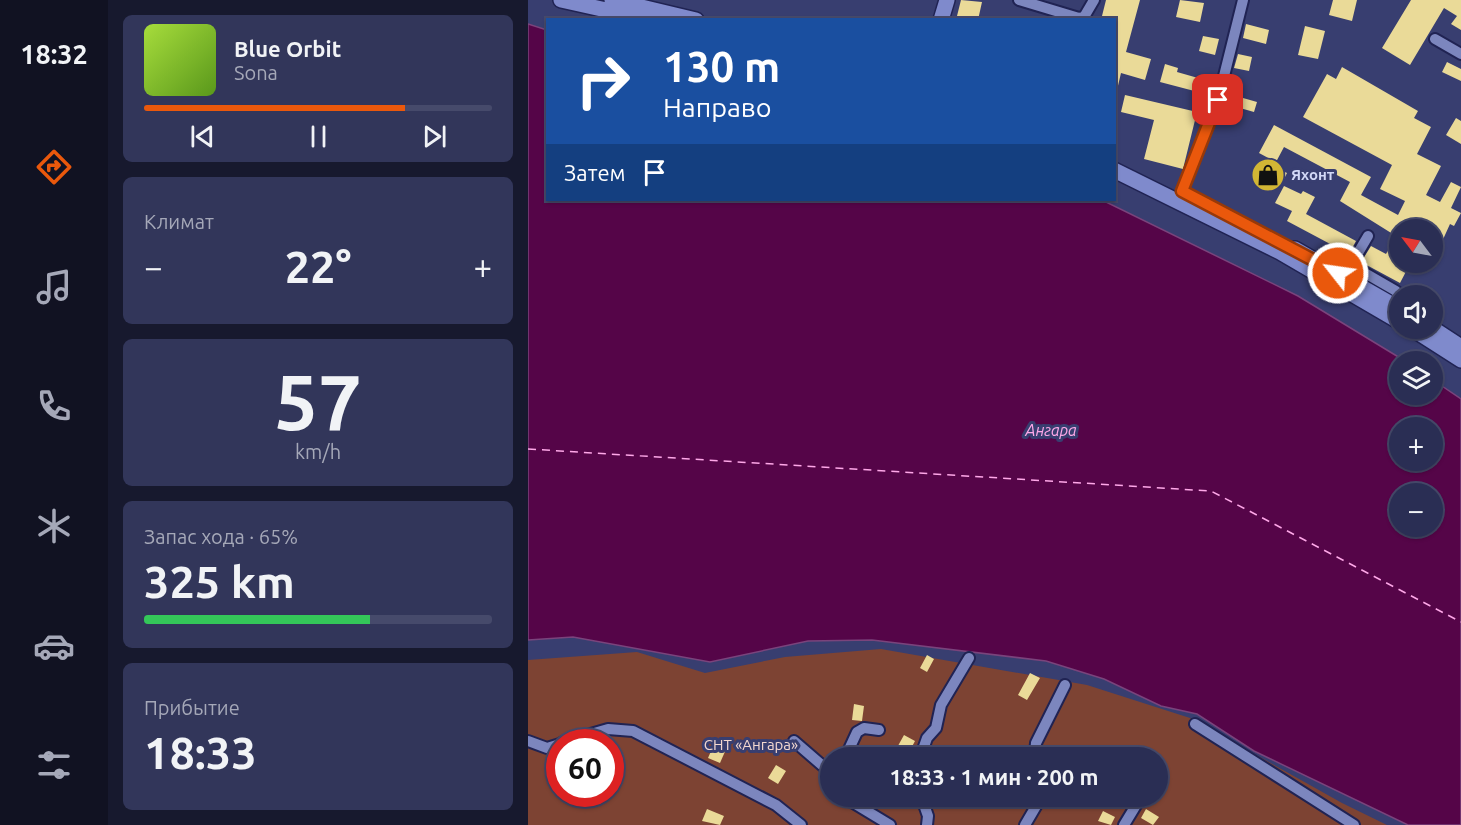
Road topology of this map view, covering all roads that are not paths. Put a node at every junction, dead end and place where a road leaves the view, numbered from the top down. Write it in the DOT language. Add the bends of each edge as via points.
graph roads {
  1 [pos="561,0"];
  2 [pos="612,0"];
  3 [pos="947,0"];
  4 [pos="1019,0"];
  5 [pos="1094,0"];
  6 [pos="1243,0"];
  7 [pos="642,18"];
  8 [pos="688,18"];
  9 [pos="942,18"];
  10 [pos="1435,39"];
  11 [pos="1461,54"];
  12 [pos="1116,160"];
  13 [pos="1116,171"];
  14 [pos="1182,191"];
  15 [pos="1368,236"];
  16 [pos="1319,263"];
  17 [pos="1351,265"];
  18 [pos="1389,287"];
  19 [pos="1389,303"];
  20 [pos="1389,316"];
  21 [pos="1443,335"];
  22 [pos="1428,339"];
  23 [pos="1461,347"];
  24 [pos="1461,360"];
  25 [pos="969,658"];
  26 [pos="1065,686"];
  27 [pos="1195,724"];
  28 [pos="624,730"];
  29 [pos="879,730"];
  30 [pos="528,741"];
  31 [pos="794,741"];
  32 [pos="546,747"];
  33 [pos="850,747"];
  34 [pos="924,747"];
  35 [pos="1036,747"];
  36 [pos="820,763"];
  37 [pos="860,807"];
  38 [pos="925,807"];
  39 [pos="1036,807"];
  40 [pos="1135,807"];
  41 [pos="801,825"];
  42 [pos="890,825"];
  43 [pos="927,825"];
  44 [pos="1025,825"];
  45 [pos="1124,825"];
  46 [pos="1354,825"];
  1 -- 7 [label="main road"];
  2 -- 8 [label="main road"];
  3 -- 9 [label="main road"];
  4 -- 5 [label="street" via="1079,18 1084,17"];
  6 -- 14 [label="street" via="1218,100"];
  10 -- 11 [label="street"];
  12 -- 14 [label="main road"];
  13 -- 20 [label="main road" via="1280,252"];
  14 -- 16 [label="main road"];
  15 -- 17 [label="street"];
  16 -- 17 [label="street"];
  16 -- 19 [label="main road"];
  17 -- 18 [label="street"];
  21 -- 23 [label="main road"];
  22 -- 24 [label="main road"];
  25 -- 34 [label="street" via="941,705 936,728"];
  26 -- 35 [label="street"];
  27 -- 46 [label="street"];
  28 -- 41 [label="street" via="633,731 776,805"];
  29 -- 33 [label="street" via="864,728 857,732"];
  30 -- 32 [label="street"];
  31 -- 36 [label="street"];
  37 -- 42 [label="street"];
  38 -- 43 [label="street"];
  39 -- 44 [label="street"];
  40 -- 45 [label="street"];
}
